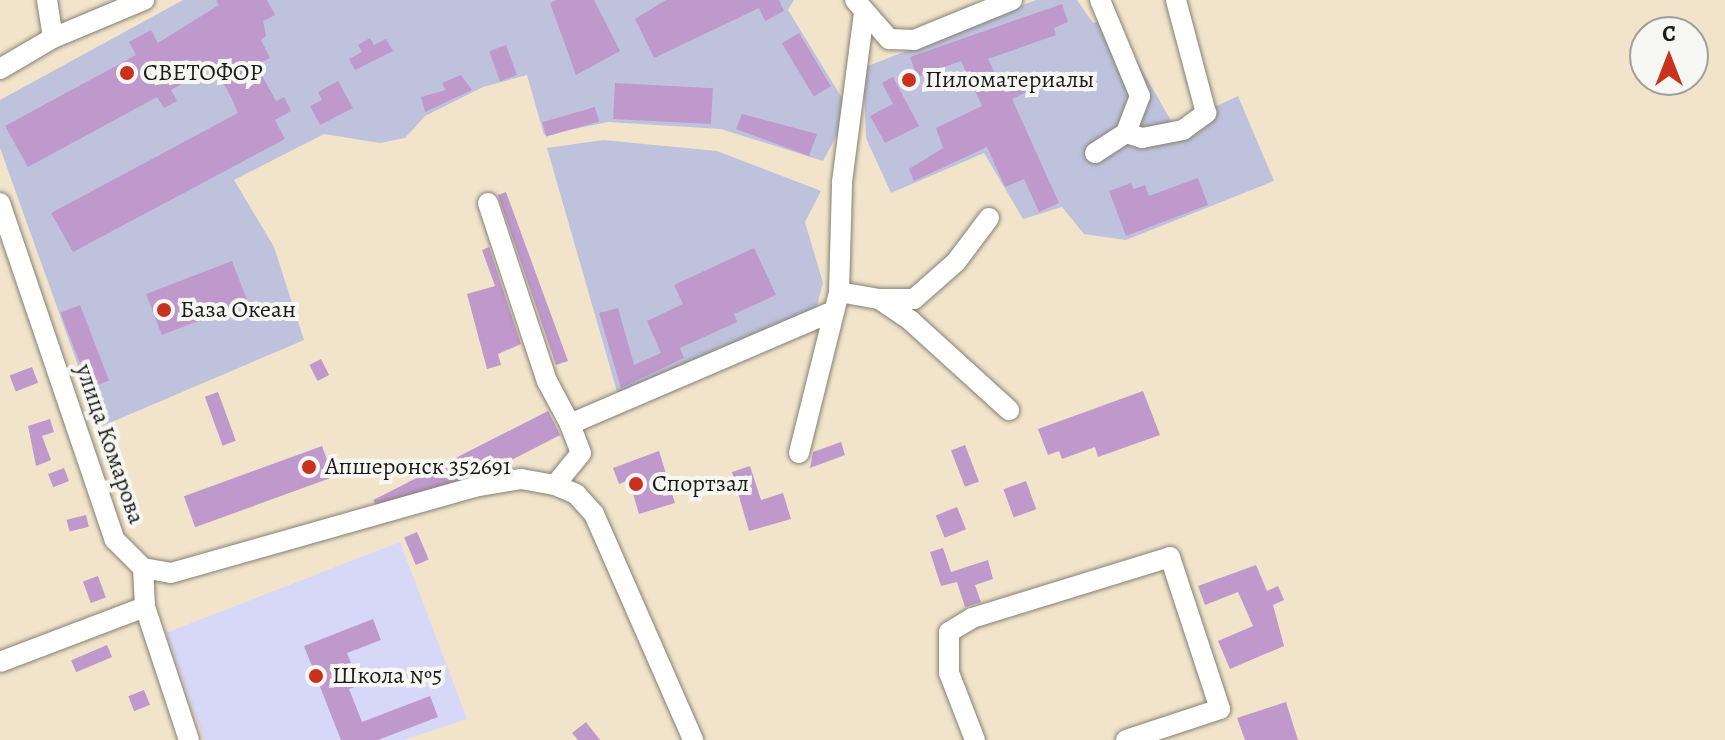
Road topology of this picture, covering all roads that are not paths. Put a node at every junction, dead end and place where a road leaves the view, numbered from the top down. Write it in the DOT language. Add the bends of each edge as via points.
graph roads {
  1 [pos="47,0"];
  2 [pos="144,0"];
  3 [pos="1012,0"];
  4 [pos="1100,0"];
  5 [pos="1176,0"];
  6 [pos="860,6"];
  7 [pos="53,38"];
  8 [pos="0,69"];
  9 [pos="1126,133"];
  10 [pos="1095,153"];
  11 [pos="0,203"];
  12 [pos="488,203"];
  13 [pos="989,218"];
  14 [pos="9,263"];
  15 [pos="879,299"];
  16 [pos="836,301"];
  17 [pos="1009,410"];
  18 [pos="570,424"];
  19 [pos="799,453"];
  20 [pos="555,485"];
  21 [pos="143,568"];
  22 [pos="145,607"];
  23 [pos="0,662"];
  24 [pos="189,740"];
  25 [pos="693,740"];
  26 [pos="975,740"];
  27 [pos="1126,740"];
  1 -- 7 [label="street"];
  2 -- 7 [label="street"];
  3 -- 6 [label="street" via="914,40 889,39"];
  4 -- 9 [label="street" via="1140,96"];
  5 -- 9 [label="street" via="1206,113 1183,130 1142,138"];
  6 -- 16 [label="street"];
  7 -- 8 [label="street"];
  9 -- 10 [label="street"];
  11 -- 14 [label="street, улица Комарова"];
  12 -- 18 [label="street" via="547,381"];
  13 -- 15 [label="street" via="956,262 914,299"];
  14 -- 21 [label="street, улица Комарова" via="115,540 127,558"];
  15 -- 16 [label="street"];
  15 -- 17 [label="street" via="910,320"];
  16 -- 18 [label="street"];
  16 -- 19 [label="street"];
  18 -- 20 [label="street" via="581,453"];
  20 -- 21 [label="street" via="521,479 474,487 171,573"];
  20 -- 25 [label="street" via="576,494 594,514"];
  21 -- 22 [label="street"];
  22 -- 23 [label="street"];
  22 -- 24 [label="street"];
  26 -- 27 [label="street" via="949,673 949,632 972,618 1170,557 1220,709"];
}
